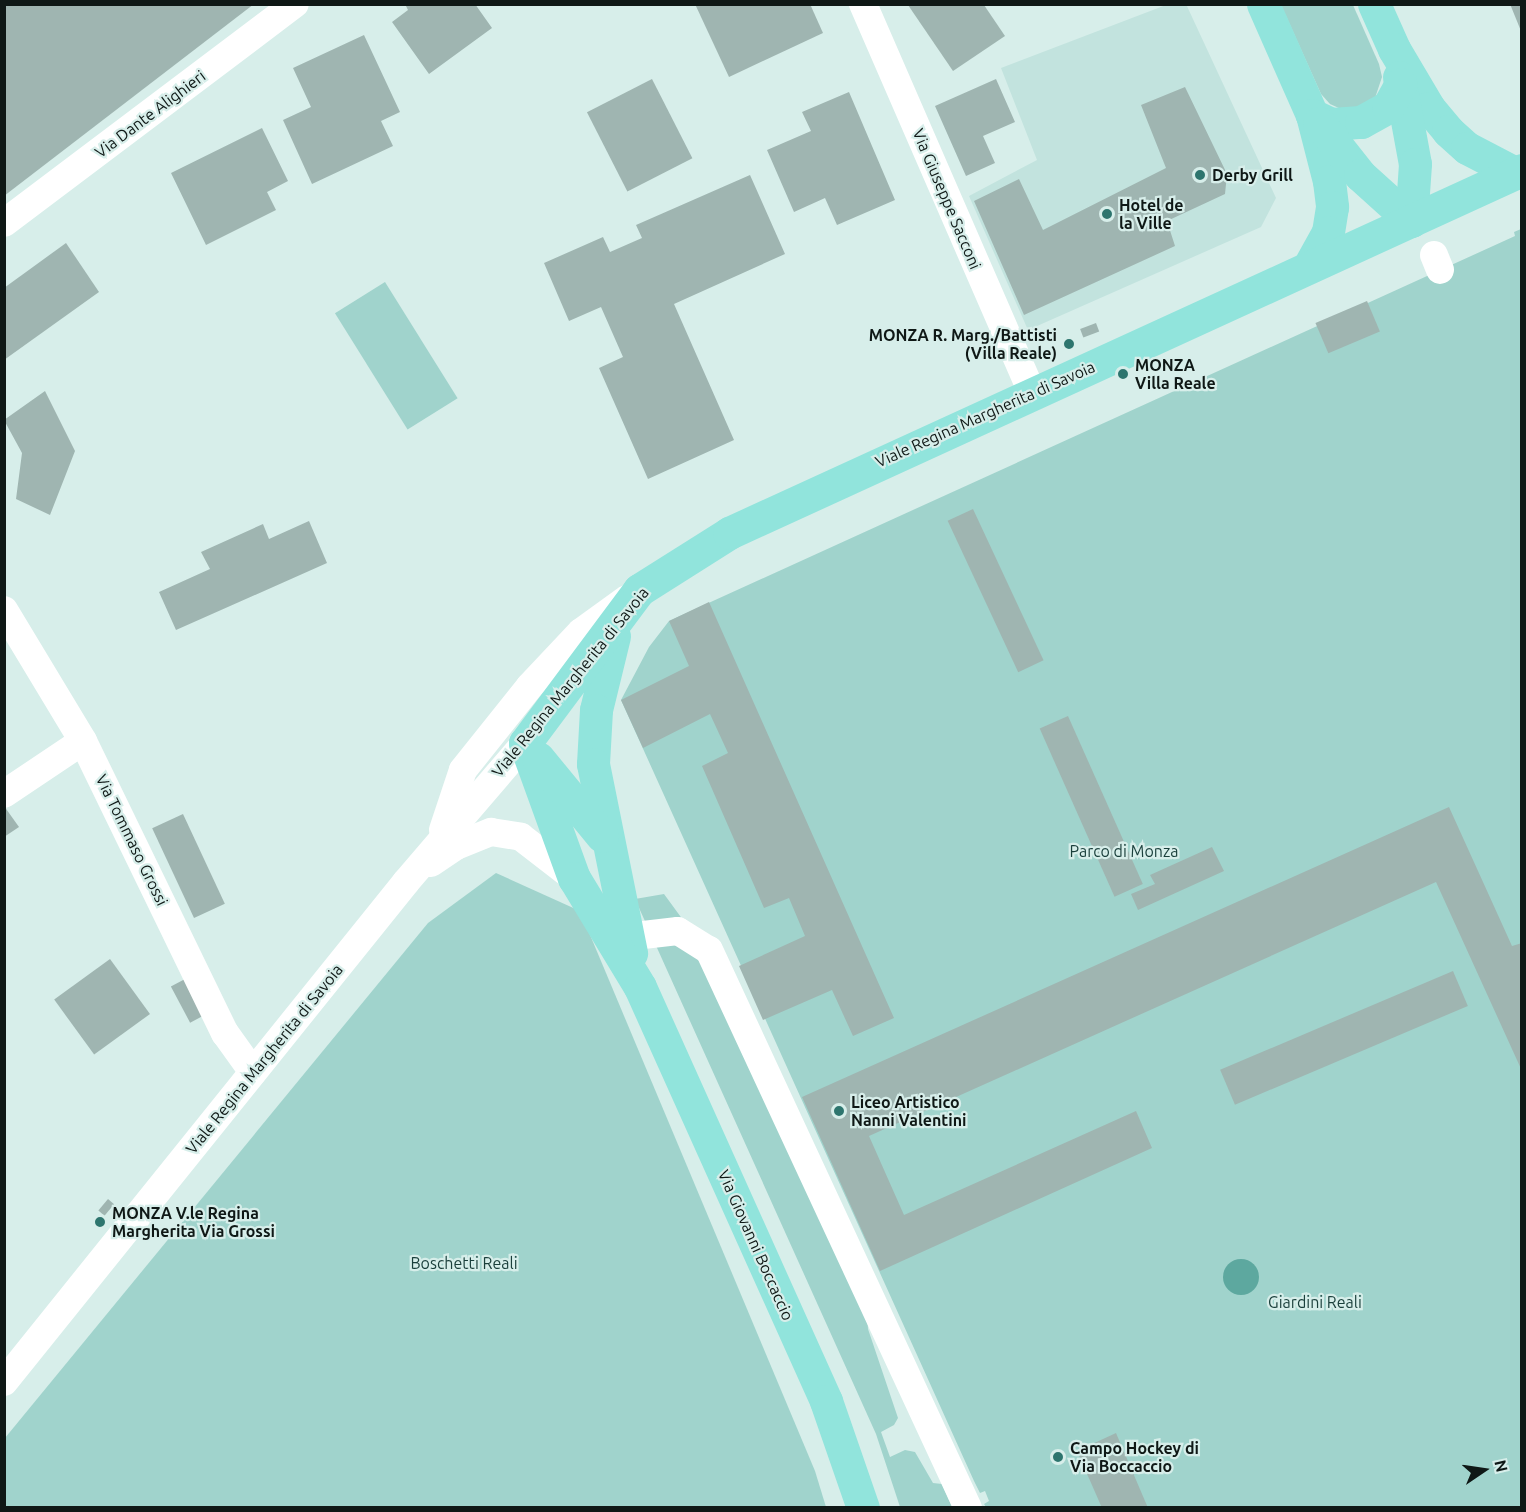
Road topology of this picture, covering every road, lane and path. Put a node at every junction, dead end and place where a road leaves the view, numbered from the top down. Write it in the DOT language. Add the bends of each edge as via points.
graph roads {
  1 [pos="295,4"];
  2 [pos="863,4"];
  3 [pos="1263,4"];
  4 [pos="1374,4"];
  5 [pos="1394,49"];
  6 [pos="1401,84"];
  7 [pos="1312,115"];
  8 [pos="1518,172"];
  9 [pos="1411,221"];
  10 [pos="4,223"];
  11 [pos="1310,265"];
  12 [pos="1032,393"];
  13 [pos="639,590"];
  14 [pos="4,610"];
  15 [pos="83,741"];
  16 [pos="525,743"];
  17 [pos="4,794"];
  18 [pos="605,840"];
  19 [pos="440,841"];
  20 [pos="412,875"];
  21 [pos="574,878"];
  22 [pos="626,937"];
  23 [pos="640,987"];
  24 [pos="253,1072"];
  25 [pos="4,1382"];
  26 [pos="863,1508"];
  27 [pos="968,1508"];
  1 -- 10 [label="street, Via Dante Alighieri"];
  2 -- 12 [label="street, Via Giuseppe Sacconi"];
  3 -- 7 [label="main road"];
  4 -- 5 [label="main road"];
  5 -- 6 [label="main road"];
  5 -- 8 [label="main road" via="1429,108 1449,131 1467,148"];
  6 -- 7 [label="main road" via="1388,107 1361,122 1330,124"];
  6 -- 9 [label="main road" via="1415,164"];
  7 -- 9 [label="main road" via="1360,175"];
  7 -- 11 [label="main road" via="1332,207 1328,232"];
  8 -- 9 [label="main road, Viale Regina Margherita di Savoia"];
  9 -- 11 [label="main road, Viale Regina Margherita di Savoia"];
  11 -- 12 [label="main road, Viale Regina Margherita di Savoia"];
  12 -- 13 [label="main road, Viale Regina Margherita di Savoia" via="729,533"];
  13 -- 16 [label="main road, Viale Regina Margherita di Savoia"];
  13 -- 18 [label="main road, Via Giovanni Boccaccio" via="614,635 596,710 593,764"];
  13 -- 19 [label="street" via="581,632 530,686 463,770"];
  14 -- 15 [label="street, Via Tommaso Grossi"];
  15 -- 17 [label="street"];
  15 -- 24 [label="street, Via Tommaso Grossi" via="225,1033"];
  16 -- 18 [label="main road"];
  16 -- 19 [label="street, Viale Regina Margherita di Savoia"];
  16 -- 21 [label="main road, Via Giovanni Boccaccio"];
  18 -- 22 [label="main road, Via Giovanni Boccaccio"];
  19 -- 20 [label="street, Viale Regina Margherita di Savoia"];
  20 -- 21 [label="street, Via Giovanni Boccaccio" via="456,846 490,832 521,837"];
  20 -- 24 [label="street, Viale Regina Margherita di Savoia"];
  21 -- 23 [label="main road, Via Giovanni Boccaccio"];
  22 -- 23 [label="main road, Via Giovanni Boccaccio"];
  22 -- 27 [label="street" via="678,931 710,950"];
  23 -- 26 [label="main road, Via Giovanni Boccaccio" via="826,1401"];
  24 -- 25 [label="street, Viale Regina Margherita di Savoia"];
}
